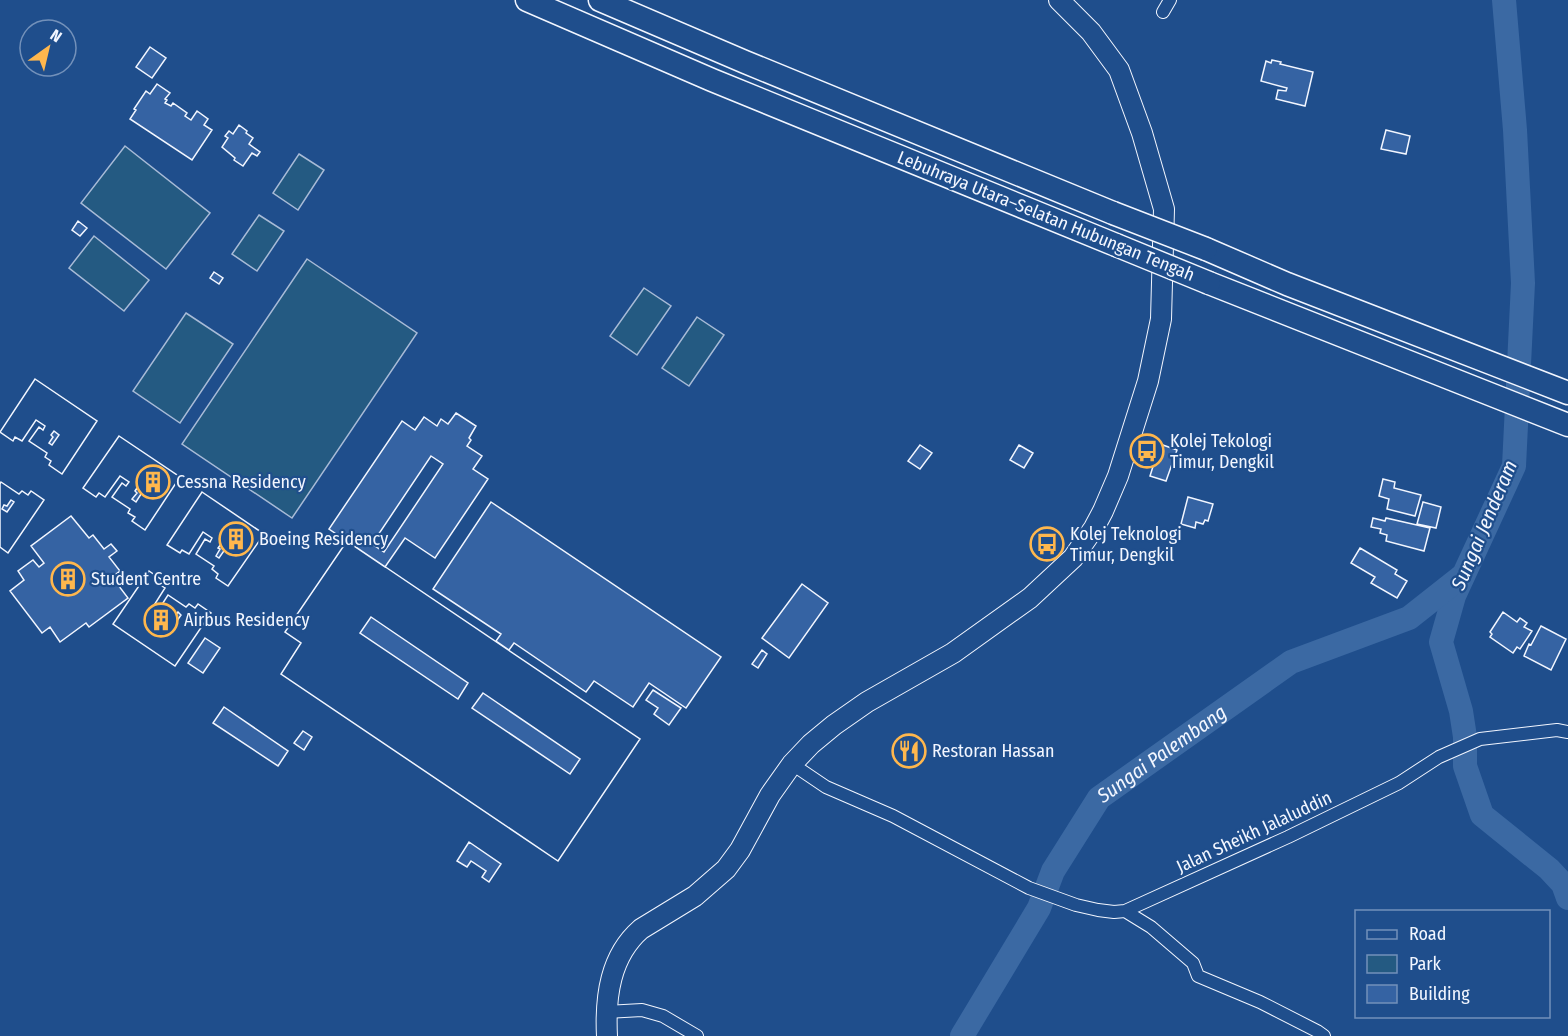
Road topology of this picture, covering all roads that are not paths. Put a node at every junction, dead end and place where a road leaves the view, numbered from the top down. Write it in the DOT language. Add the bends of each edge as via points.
graph roads {
  1 [pos="528,0"];
  2 [pos="600,0"];
  3 [pos="1059,0"];
  4 [pos="1170,0"];
  5 [pos="1163,12"];
  6 [pos="1568,393"];
  7 [pos="1568,425"];
  8 [pos="1568,732"];
  9 [pos="792,764"];
  10 [pos="1125,911"];
  11 [pos="606,1012"];
  12 [pos="607,1036"];
  13 [pos="697,1036"];
  14 [pos="1324,1036"];
  1 -- 7 [label="highway, Lebuhraya Utara–Selatan Hubungan Tengah, bridge" via="712,80"];
  2 -- 6 [label="highway, Lebuhraya Utara–Selatan Hubungan Tengah, bridge" via="1287,284"];
  3 -- 9 [label="main road" via="1091,32 1119,70 1164,209 1161,319 1149,381 1118,476 1094,528 1073,558 1030,598 953,652 834,725"];
  4 -- 5 [label="street"];
  8 -- 10 [label="street, Jalan Sheikh Jalaluddin" via="1480,739 1288,837"];
  9 -- 10 [label="street, Jalan Sheikh Jalaluddin" via="826,787 892,816 1029,888 1076,905"];
  9 -- 11 [label="main road" via="726,869 695,896 634,935 611,977"];
  10 -- 14 [label="street" via="1151,927 1193,963 1198,976 1260,1002"];
  11 -- 12 [label="main road"];
  11 -- 13 [label="street" via="652,1013"];
}
